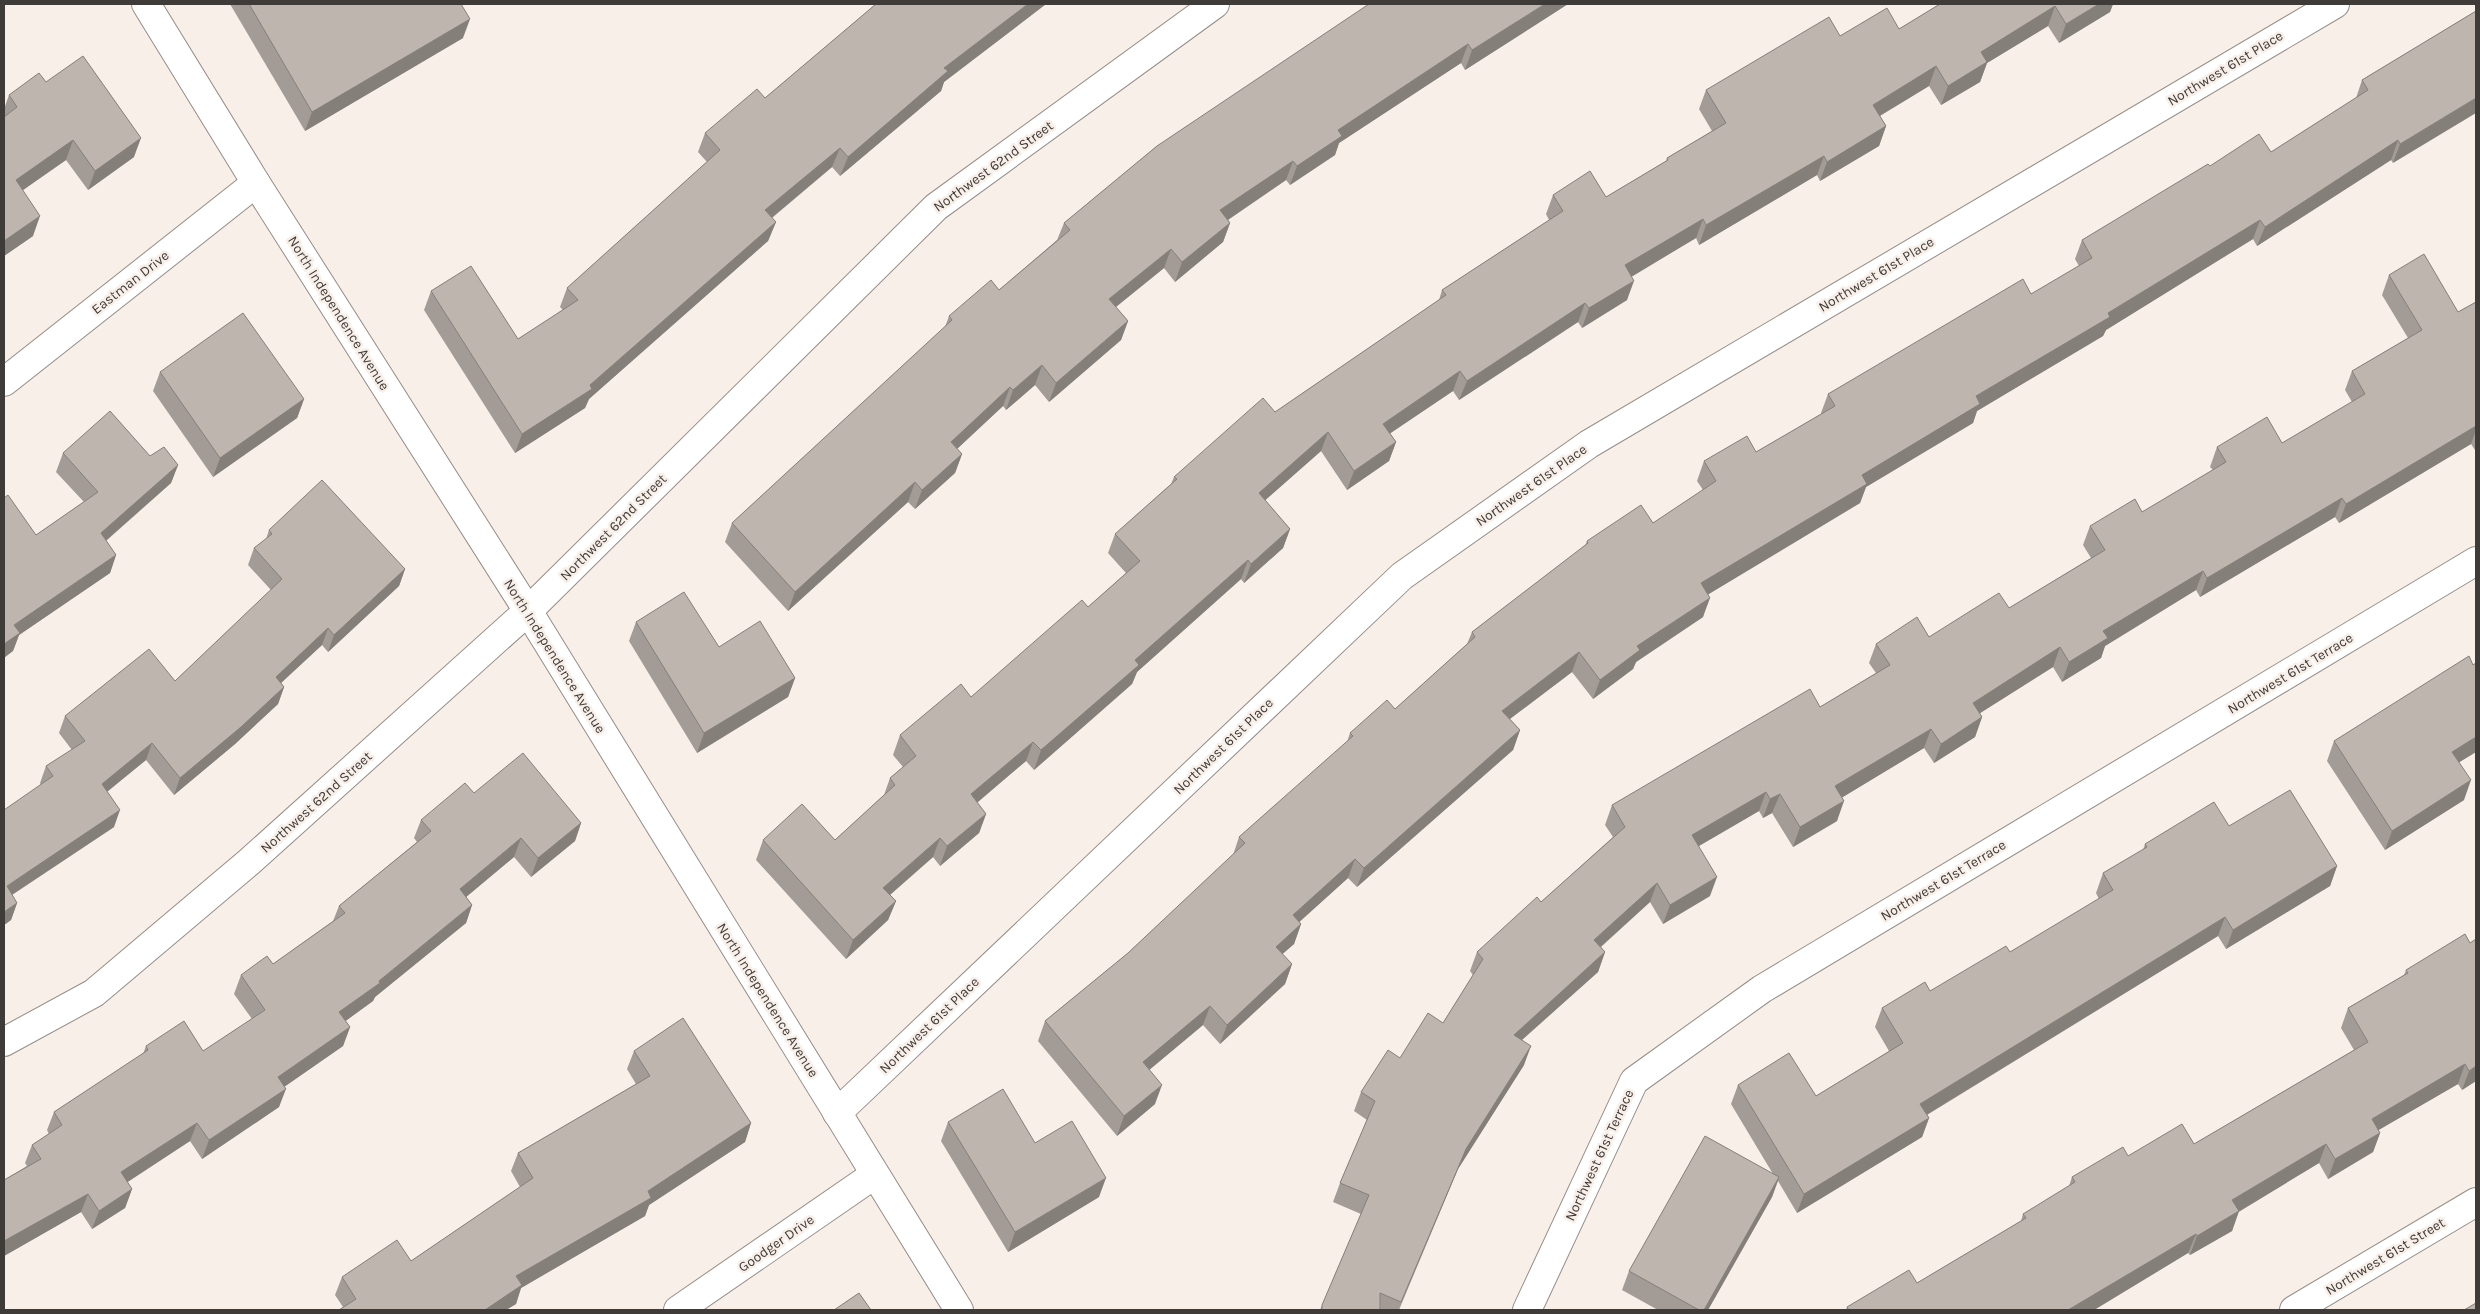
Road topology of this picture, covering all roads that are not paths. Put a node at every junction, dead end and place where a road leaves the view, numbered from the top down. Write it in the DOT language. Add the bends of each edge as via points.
graph roads {
  1 [pos="146,4"];
  2 [pos="1215,4"];
  3 [pos="2335,4"];
  4 [pos="256,183"];
  5 [pos="4,382"];
  6 [pos="2476,561"];
  7 [pos="528,611"];
  8 [pos="4,1042"];
  9 [pos="837,1113"];
  10 [pos="874,1175"];
  11 [pos="2476,1202"];
  12 [pos="678,1310"];
  13 [pos="959,1310"];
  14 [pos="1527,1310"];
  15 [pos="2294,1310"];
  1 -- 4 [label="street, North Independence Avenue"];
  2 -- 7 [label="street, Northwest 62nd Street" via="936,207"];
  3 -- 9 [label="street, Northwest 61st Place" via="1589,444 1402,576"];
  4 -- 5 [label="street, Eastman Drive"];
  4 -- 7 [label="street, North Independence Avenue"];
  6 -- 14 [label="street, Northwest 61st Terrace" via="1762,989 1634,1081"];
  7 -- 8 [label="street, Northwest 62nd Street" via="249,862 94,993"];
  7 -- 9 [label="street, North Independence Avenue"];
  9 -- 10 [label="street, North Independence Avenue"];
  10 -- 12 [label="street, Goodger Drive"];
  10 -- 13 [label="street, North Independence Avenue"];
  11 -- 15 [label="street, Northwest 61st Street"];
}
